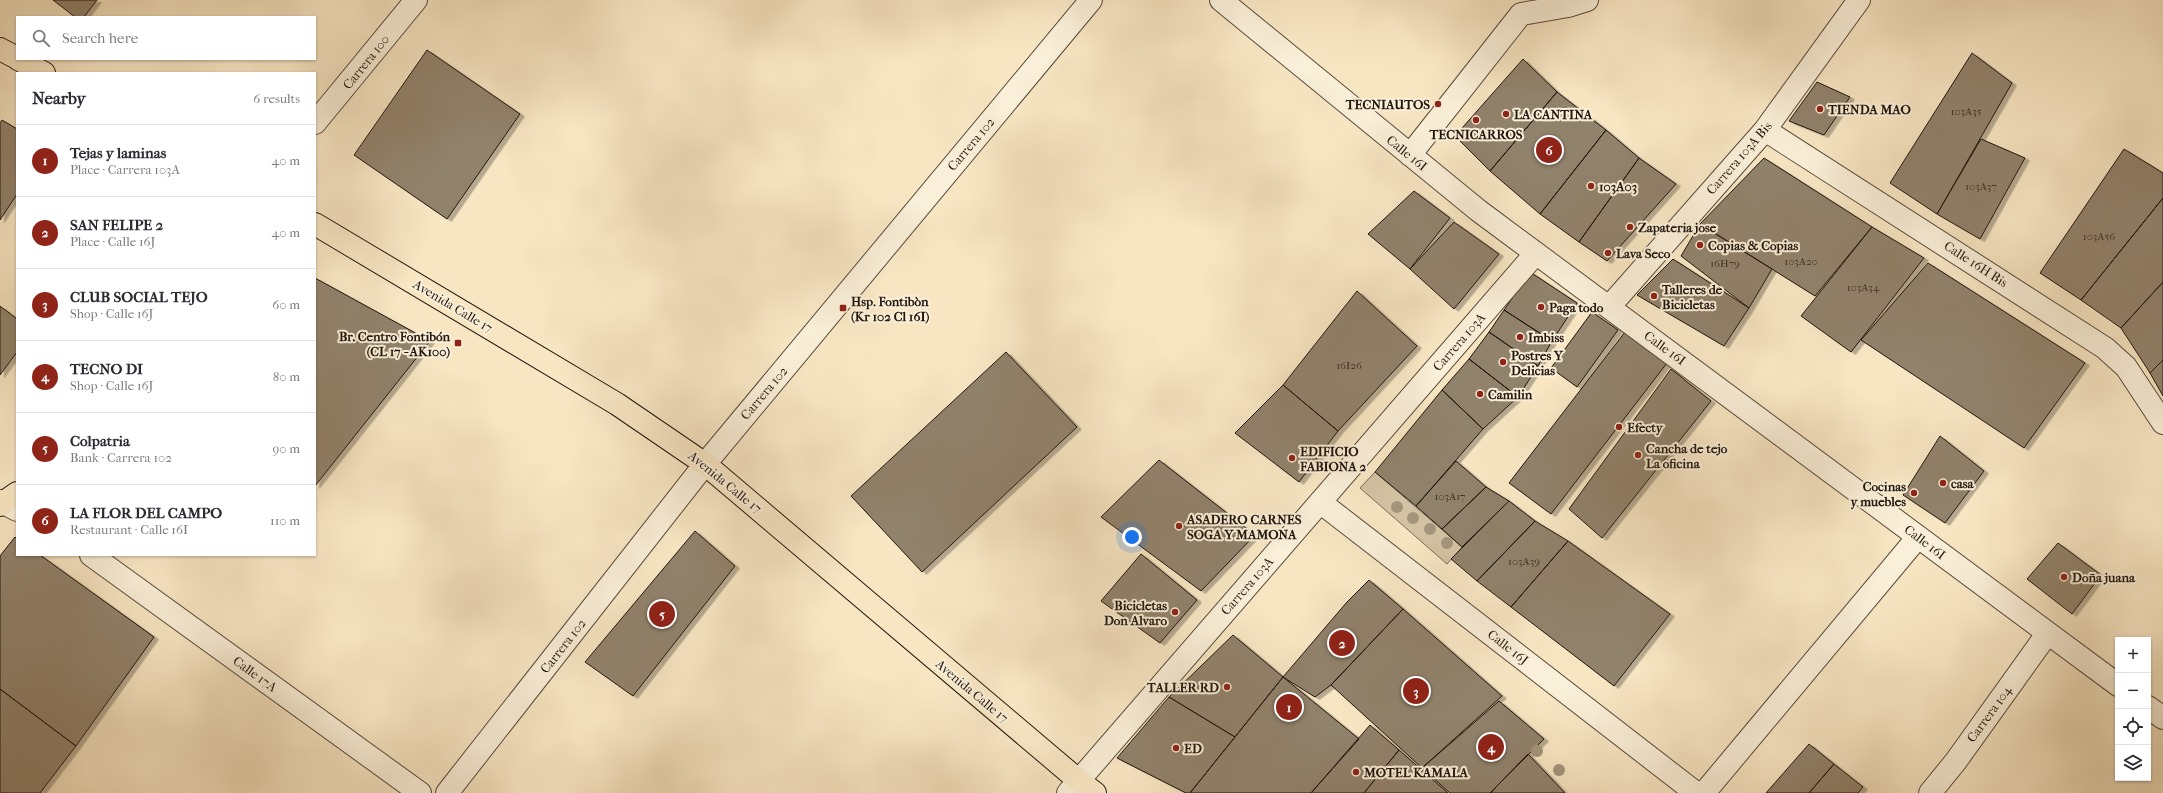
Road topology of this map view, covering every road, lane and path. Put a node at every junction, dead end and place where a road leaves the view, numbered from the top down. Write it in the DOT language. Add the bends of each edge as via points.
graph roads {
  1 [pos="416,0"];
  2 [pos="1091,0"];
  3 [pos="1221,0"];
  4 [pos="1587,0"];
  5 [pos="1859,0"];
  6 [pos="0,49"];
  7 [pos="16,58"];
  8 [pos="20,60"];
  9 [pos="42,72"];
  10 [pos="316,122"];
  11 [pos="1765,130"];
  12 [pos="1410,155"];
  13 [pos="316,225"];
  14 [pos="1536,253"];
  15 [pos="1609,307"];
  16 [pos="2163,423"];
  17 [pos="705,464"];
  18 [pos="1320,502"];
  19 [pos="1918,537"];
  20 [pos="92,556"];
  21 [pos="2047,634"];
  22 [pos="2115,684"];
  23 [pos="2151,709"];
  24 [pos="2163,718"];
  25 [pos="1073,787"];
  26 [pos="420,793"];
  27 [pos="447,793"];
  28 [pos="1095,793"];
  29 [pos="1696,793"];
  30 [pos="1704,793"];
  31 [pos="1930,793"];
  1 -- 10 [label="street, Carrera 100"];
  2 -- 17 [label="street, Carrera 102"];
  3 -- 12 [label="street, Calle 16I"];
  4 -- 12 [label="street" via="1521,14"];
  5 -- 11 [label="street, Carrera 103A Bis"];
  6 -- 7 [label="main road"];
  8 -- 9 [label="main road"];
  11 -- 15 [label="street, Carrera 103A Bis"];
  11 -- 16 [label="street, Calle 16H Bis" via="2105,348 2126,367"];
  12 -- 14 [label="street, Calle 16I"];
  13 -- 17 [label="main road, Avenida Calle 17" via="617,404"];
  14 -- 15 [label="street, Calle 16I"];
  14 -- 18 [label="street, Carrera 103A"];
  15 -- 19 [label="street, Calle 16I"];
  17 -- 25 [label="main road, Avenida Calle 17"];
  17 -- 27 [label="street, Carrera 102"];
  18 -- 25 [label="street, Carrera 103A"];
  18 -- 29 [label="street, Calle 16J"];
  19 -- 21 [label="street, Calle 16I"];
  19 -- 30 [label="street"];
  20 -- 26 [label="street, Calle 17A"];
  21 -- 22 [label="street, Calle 16I"];
  21 -- 31 [label="street, Carrera 104"];
  23 -- 24 [label="street"];
  25 -- 28 [label="main road, Avenida Calle 17"];
}
